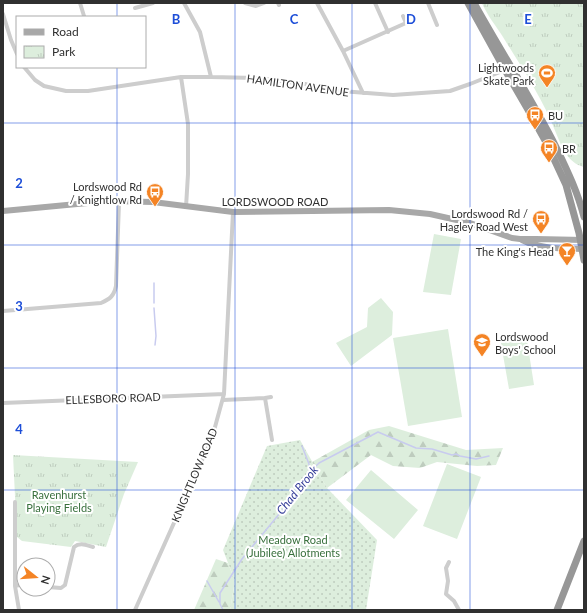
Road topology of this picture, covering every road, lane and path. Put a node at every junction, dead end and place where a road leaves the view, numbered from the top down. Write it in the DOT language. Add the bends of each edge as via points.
graph roads {
  1 [pos="80,3"];
  2 [pos="153,3"];
  3 [pos="184,3"];
  4 [pos="245,3"];
  5 [pos="264,3"];
  6 [pos="317,3"];
  7 [pos="375,3"];
  8 [pos="428,3"];
  9 [pos="468,3"];
  10 [pos="474,3"];
  11 [pos="141,4"];
  12 [pos="135,8"];
  13 [pos="3,14"];
  14 [pos="84,16"];
  15 [pos="403,16"];
  16 [pos="437,25"];
  17 [pos="388,32"];
  18 [pos="343,51"];
  19 [pos="16,52"];
  20 [pos="25,68"];
  21 [pos="507,68"];
  22 [pos="181,77"];
  23 [pos="211,77"];
  24 [pos="363,93"];
  25 [pos="119,202"];
  26 [pos="186,207"];
  27 [pos="583,210"];
  28 [pos="3,211"];
  29 [pos="233,212"];
  30 [pos="584,217"];
  31 [pos="520,239"];
  32 [pos="582,240"];
  33 [pos="583,249"];
  34 [pos="584,260"];
  35 [pos="3,311"];
  36 [pos="224,394"];
  37 [pos="265,398"];
  38 [pos="271,398"];
  39 [pos="223,400"];
  40 [pos="3,403"];
  41 [pos="272,440"];
  42 [pos="15,502"];
  43 [pos="584,541"];
  44 [pos="93,547"];
  45 [pos="449,562"];
  46 [pos="14,586"];
  47 [pos="56,588"];
  48 [pos="19,610"];
  49 [pos="135,610"];
  50 [pos="459,610"];
  51 [pos="557,610"];
  1 -- 14 [label="street"];
  2 -- 11 [label="street"];
  3 -- 23 [label="street" via="200,32"];
  4 -- 5 [label="street" via="256,6"];
  6 -- 18 [label="street"];
  7 -- 17 [label="street"];
  8 -- 16 [label="street"];
  9 -- 21 [label="highway"];
  10 -- 21 [label="highway"];
  11 -- 12 [label="street"];
  13 -- 19 [label="street"];
  15 -- 17 [label="street" via="406,23"];
  17 -- 18 [label="street"];
  18 -- 24 [label="street"];
  20 -- 22 [label="street, HAMILTON AVENUE" via="44,86 66,91 88,91"];
  21 -- 24 [label="street, HAMILTON AVENUE" via="450,91 393,95"];
  21 -- 27 [label="highway" via="533,104 552,139"];
  21 -- 32 [label="highway" via="566,185"];
  22 -- 23 [label="street, HAMILTON AVENUE"];
  22 -- 26 [label="street" via="188,124"];
  23 -- 24 [label="street, HAMILTON AVENUE" via="258,78"];
  25 -- 26 [label="main road, LORDSWOOD ROAD" via="153,202"];
  25 -- 28 [label="main road, LORDSWOOD ROAD"];
  25 -- 35 [label="street" via="116,286 114,294 108,300 101,303"];
  26 -- 29 [label="main road, LORDSWOOD ROAD"];
  27 -- 30 [label="highway"];
  29 -- 31 [label="main road, LORDSWOOD ROAD" via="389,210 430,214 470,223"];
  29 -- 36 [label="street, KNIGHTLOW ROAD"];
  31 -- 32 [label="main road, LORDSWOOD ROAD"];
  31 -- 33 [label="main road, LORDSWOOD ROAD" via="547,246"];
  32 -- 33 [label="highway"];
  33 -- 34 [label="highway"];
  36 -- 39 [label="street, KNIGHTLOW ROAD"];
  36 -- 40 [label="street, ELLESBORO ROAD"];
  37 -- 38 [label="street"];
  37 -- 39 [label="street"];
  37 -- 41 [label="street"];
  39 -- 49 [label="street, KNIGHTLOW ROAD" via="212,438"];
  42 -- 46 [label="street"];
  43 -- 51 [label="highway"];
  44 -- 47 [label="street" via="81,544 74,547 64,585"];
  45 -- 50 [label="street" via="446,568 446,594 454,600"];
  46 -- 48 [label="street"];
}
